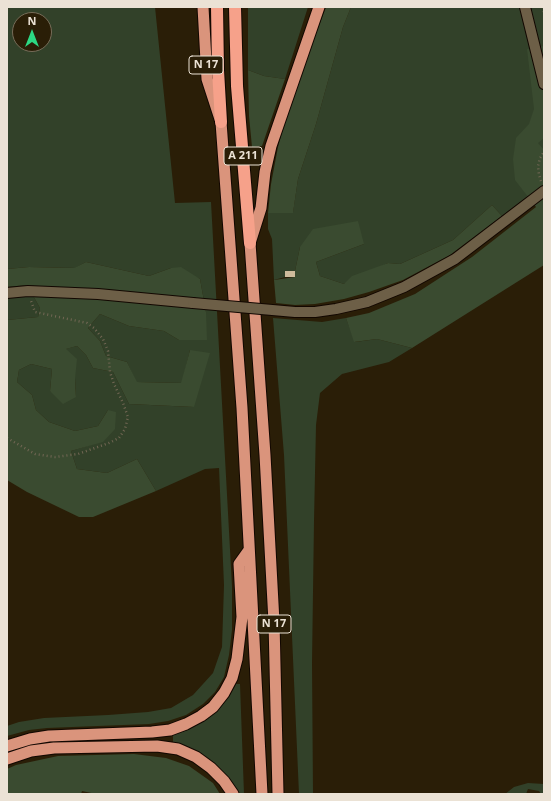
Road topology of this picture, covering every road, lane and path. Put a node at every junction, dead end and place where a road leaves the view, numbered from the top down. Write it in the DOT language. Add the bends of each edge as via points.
graph roads {
  1 [pos="203,7"];
  2 [pos="217,7"];
  3 [pos="236,7"];
  4 [pos="319,7"];
  5 [pos="525,7"];
  6 [pos="543,7"];
  7 [pos="544,13"];
  8 [pos="544,84"];
  9 [pos="221,122"];
  10 [pos="544,152"];
  11 [pos="544,186"];
  12 [pos="544,191"];
  13 [pos="250,243"];
  14 [pos="28,291"];
  15 [pos="7,293"];
  16 [pos="7,438"];
  17 [pos="249,550"];
  18 [pos="7,746"];
  19 [pos="7,759"];
  20 [pos="233,794"];
  21 [pos="262,794"];
  22 [pos="278,794"];
  1 -- 9 [label="highway, N 17" via="207,79"];
  2 -- 9 [label="highway"];
  3 -- 13 [label="highway, A 211" via="237,86"];
  4 -- 13 [label="highway, N 17" via="271,146 261,208"];
  5 -- 8 [label="street"];
  6 -- 7 [label="path"];
  9 -- 17 [label="highway, N 17" via="242,408"];
  10 -- 11 [label="path" via="538,166 538,175"];
  12 -- 14 [label="street, bridge" via="455,259 404,287 367,302 336,309 295,312 98,294"];
  13 -- 22 [label="highway, N 17" via="266,455"];
  14 -- 15 [label="street"];
  14 -- 16 [label="path" via="35,312 87,323 104,339 110,372 128,417 119,438 78,454 55,457 35,454"];
  17 -- 18 [label="highway" via="239,564 242,617 237,659 232,678 213,707 201,716 170,730 49,736"];
  17 -- 21 [label="highway, N 17"];
  19 -- 20 [label="highway" via="31,751 54,748 157,746 178,749 212,768"];
}
